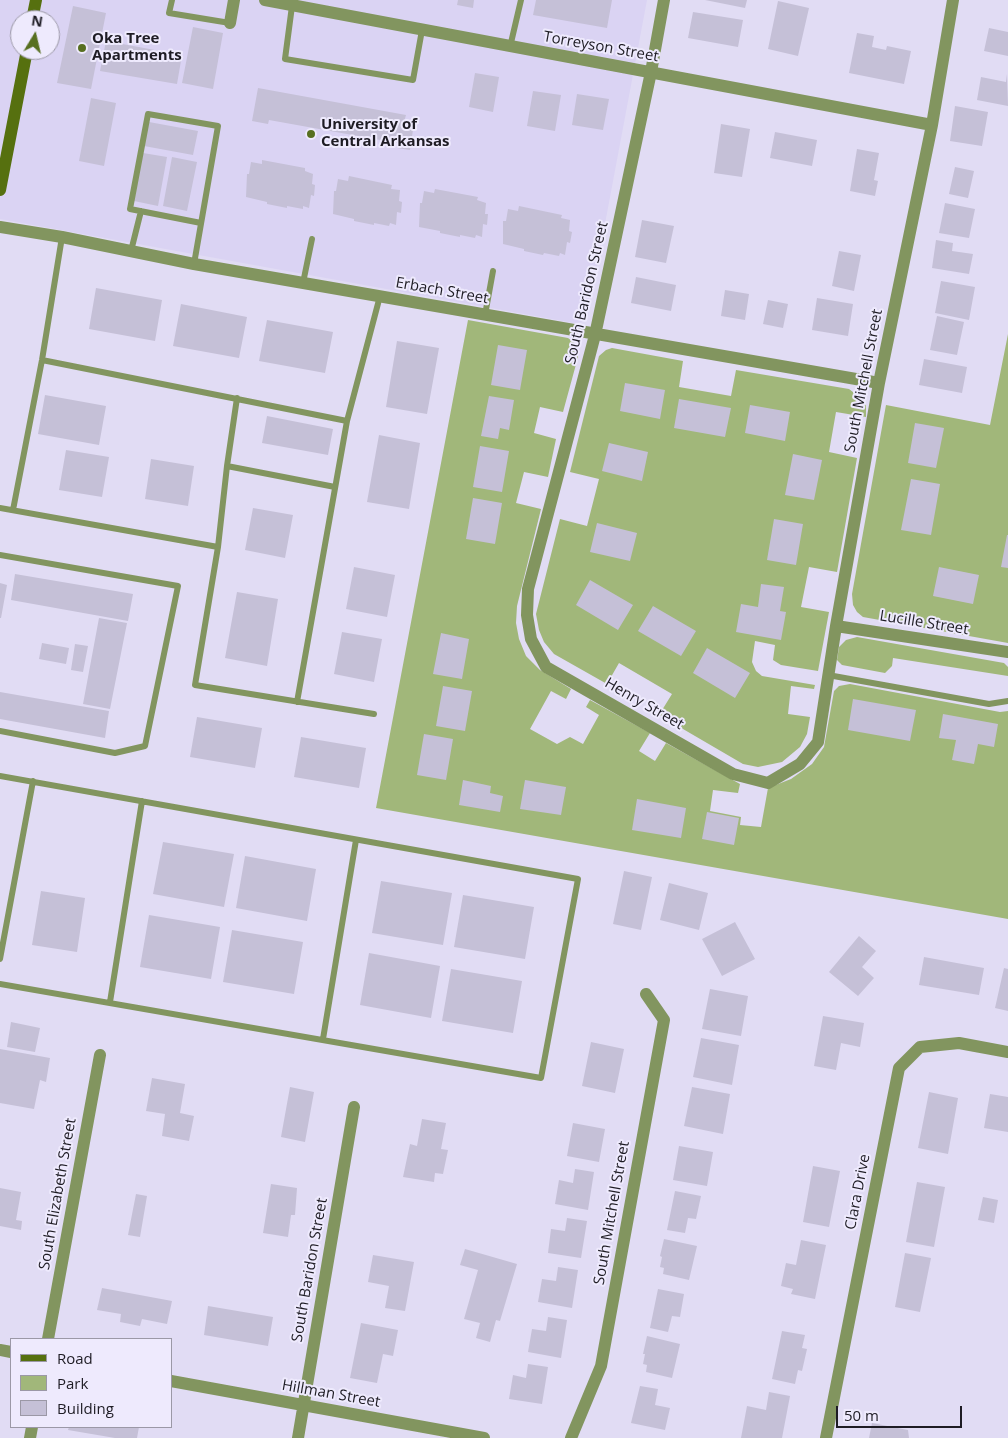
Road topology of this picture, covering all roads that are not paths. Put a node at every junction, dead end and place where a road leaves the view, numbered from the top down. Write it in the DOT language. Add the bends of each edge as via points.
graph roads {
  1 [pos="172,0"];
  2 [pos="234,0"];
  3 [pos="265,0"];
  4 [pos="521,0"];
  5 [pos="664,0"];
  6 [pos="953,0"];
  7 [pos="292,6"];
  8 [pos="230,23"];
  9 [pos="422,30"];
  10 [pos="510,47"];
  11 [pos="25,60"];
  12 [pos="651,72"];
  13 [pos="932,124"];
  14 [pos="0,190"];
  15 [pos="141,211"];
  16 [pos="202,223"];
  17 [pos="0,227"];
  18 [pos="62,237"];
  19 [pos="312,239"];
  20 [pos="131,251"];
  21 [pos="194,264"];
  22 [pos="493,271"];
  23 [pos="303,283"];
  24 [pos="380,296"];
  25 [pos="485,315"];
  26 [pos="595,335"];
  27 [pos="42,360"];
  28 [pos="880,383"];
  29 [pos="237,398"];
  30 [pos="347,421"];
  31 [pos="226,466"];
  32 [pos="335,487"];
  33 [pos="0,508"];
  34 [pos="13,510"];
  35 [pos="218,547"];
  36 [pos="0,554"];
  37 [pos="528,589"];
  38 [pos="836,626"];
  39 [pos="1008,652"];
  40 [pos="828,675"];
  41 [pos="1008,701"];
  42 [pos="297,702"];
  43 [pos="374,714"];
  44 [pos="0,731"];
  45 [pos="800,764"];
  46 [pos="0,776"];
  47 [pos="33,781"];
  48 [pos="142,801"];
  49 [pos="356,840"];
  50 [pos="0,959"];
  51 [pos="0,984"];
  52 [pos="646,994"];
  53 [pos="110,1002"];
  54 [pos="323,1039"];
  55 [pos="1008,1052"];
  56 [pos="100,1055"];
  57 [pos="354,1107"];
  58 [pos="48,1338"];
  59 [pos="172,1380"];
  60 [pos="304,1405"];
  61 [pos="298,1438"];
  62 [pos="484,1438"];
  63 [pos="571,1438"];
  64 [pos="826,1438"];
  1 -- 8 [label="lane" via="169,13"];
  2 -- 8 [label="street"];
  3 -- 7 [label="street, Torreyson Street"];
  4 -- 10 [label="lane"];
  5 -- 12 [label="street, South Baridon Street"];
  6 -- 13 [label="street, South Mitchell Street"];
  7 -- 9 [label="street, Torreyson Street"];
  7 -- 9 [label="lane" via="285,59 413,80"];
  9 -- 10 [label="street, Torreyson Street"];
  10 -- 12 [label="street, Torreyson Street"];
  11 -- 14 [label="street"];
  12 -- 13 [label="street, Torreyson Street"];
  12 -- 26 [label="street, South Baridon Street"];
  13 -- 28 [label="street, South Mitchell Street"];
  15 -- 16 [label="lane"];
  15 -- 16 [label="lane" via="130,209 148,114 218,126"];
  15 -- 20 [label="lane"];
  16 -- 21 [label="lane"];
  17 -- 18 [label="street, Erbach Street"];
  18 -- 20 [label="street, Erbach Street"];
  18 -- 27 [label="lane"];
  19 -- 23 [label="lane"];
  20 -- 21 [label="street, Erbach Street"];
  21 -- 23 [label="street, Erbach Street"];
  22 -- 25 [label="lane"];
  23 -- 24 [label="street, Erbach Street"];
  24 -- 25 [label="street, Erbach Street"];
  24 -- 30 [label="lane"];
  25 -- 26 [label="street, Erbach Street"];
  26 -- 28 [label="street, Erbach Street"];
  26 -- 37 [label="street, South Baridon Street"];
  27 -- 29 [label="lane"];
  27 -- 34 [label="lane"];
  28 -- 38 [label="street, South Mitchell Street"];
  29 -- 30 [label="lane"];
  29 -- 31 [label="lane"];
  30 -- 32 [label="lane"];
  31 -- 32 [label="lane"];
  31 -- 35 [label="lane"];
  32 -- 42 [label="lane"];
  33 -- 34 [label="lane"];
  34 -- 35 [label="lane"];
  35 -- 42 [label="lane" via="195,684"];
  36 -- 44 [label="lane" via="178,586 146,746 115,753"];
  37 -- 45 [label="street, Henry Street" via="527,615 531,639 546,667 733,774 768,783"];
  38 -- 39 [label="street, Lucille Street"];
  38 -- 40 [label="street, South Mitchell Street"];
  40 -- 41 [label="lane" via="989,704"];
  40 -- 45 [label="street, South Mitchell Street" via="818,742"];
  42 -- 43 [label="lane"];
  46 -- 47 [label="lane"];
  47 -- 48 [label="lane"];
  47 -- 50 [label="lane"];
  48 -- 49 [label="lane"];
  48 -- 53 [label="lane"];
  49 -- 54 [label="lane"];
  49 -- 54 [label="lane" via="578,879 541,1078"];
  51 -- 53 [label="lane"];
  52 -- 63 [label="street, South Mitchell Street" via="664,1020 601,1366"];
  53 -- 54 [label="lane"];
  55 -- 64 [label="street, Clara Drive" via="959,1043 920,1047 899,1068"];
  56 -- 58 [label="street, South Elizabeth Street"];
  57 -- 60 [label="street, South Baridon Street"];
  59 -- 60 [label="street, Hillman Street"];
  60 -- 61 [label="street, South Baridon Street"];
  60 -- 62 [label="street, Hillman Street"];
}
